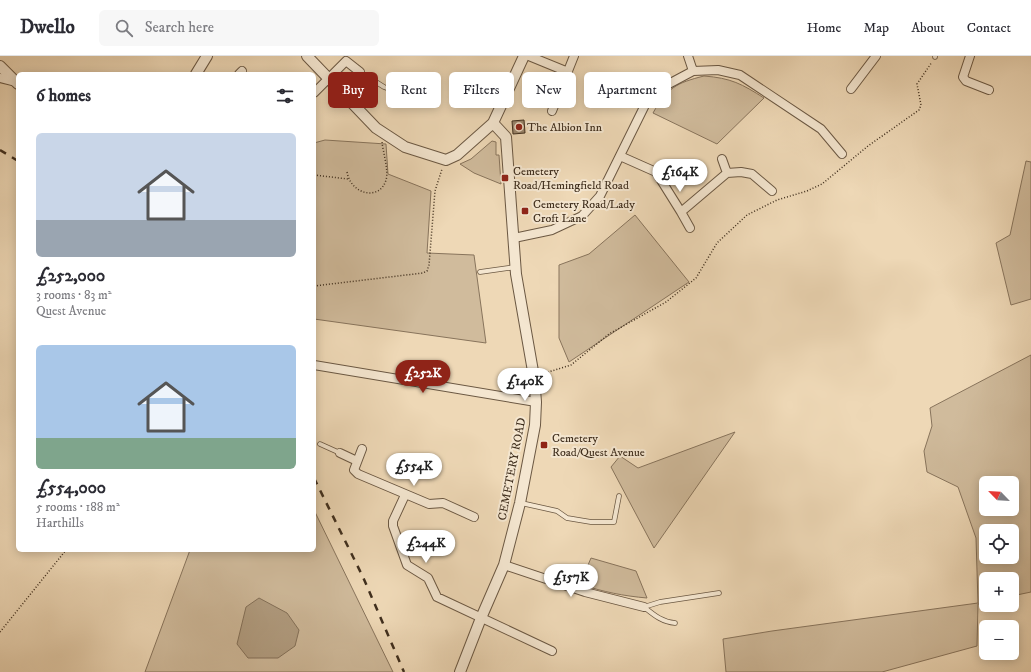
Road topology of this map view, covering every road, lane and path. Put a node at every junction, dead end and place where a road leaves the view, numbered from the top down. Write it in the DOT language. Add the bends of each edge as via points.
graph roads {
  1 [pos="207,56"];
  2 [pos="307,56"];
  3 [pos="524,56"];
  4 [pos="529,56"];
  5 [pos="574,56"];
  6 [pos="688,56"];
  7 [pos="876,56"];
  8 [pos="970,56"];
  9 [pos="935,57"];
  10 [pos="0,66"];
  11 [pos="693,71"];
  12 [pos="197,72"];
  13 [pos="335,72"];
  14 [pos="360,72"];
  15 [pos="568,72"];
  16 [pos="328,77"];
  17 [pos="0,78"];
  18 [pos="328,79"];
  19 [pos="16,82"];
  20 [pos="16,83"];
  21 [pos="851,89"];
  22 [pos="989,90"];
  23 [pos="316,91"];
  24 [pos="357,108"];
  25 [pos="553,108"];
  26 [pos="552,111"];
  27 [pos="494,123"];
  28 [pos="380,131"];
  29 [pos="842,154"];
  30 [pos="620,156"];
  31 [pos="722,159"];
  32 [pos="446,160"];
  33 [pos="347,172"];
  34 [pos="727,173"];
  35 [pos="316,176"];
  36 [pos="348,179"];
  37 [pos="772,191"];
  38 [pos="680,212"];
  39 [pos="690,228"];
  40 [pos="514,238"];
  41 [pos="516,267"];
  42 [pos="480,272"];
  43 [pos="316,286"];
  44 [pos="316,365"];
  45 [pos="534,377"];
  46 [pos="536,402"];
  47 [pos="320,444"];
  48 [pos="362,449"];
  49 [pos="340,453"];
  50 [pos="357,460"];
  51 [pos="405,495"];
  52 [pos="620,496"];
  53 [pos="520,503"];
  54 [pos="474,516"];
  55 [pos="64,552"];
  56 [pos="504,566"];
  57 [pos="719,593"];
  58 [pos="644,607"];
  59 [pos="481,618"];
  60 [pos="675,623"];
  61 [pos="0,632"];
  62 [pos="552,651"];
  63 [pos="460,672"];
  1 -- 12 [label="street"];
  2 -- 16 [label="street"];
  3 -- 27 [label="street"];
  4 -- 15 [label="street"];
  5 -- 15 [label="street"];
  6 -- 11 [label="street"];
  7 -- 21 [label="street"];
  8 -- 22 [label="street" via="963,77 966,81"];
  9 -- 45 [label="path" via="917,84 921,105 919,110 868,146 822,184 777,200 747,215 717,243 696,278 666,302 609,334 571,364"];
  10 -- 19 [label="street"];
  11 -- 29 [label="street" via="718,70 740,75 821,129"];
  11 -- 30 [label="street" via="663,87 645,105"];
  13 -- 14 [label="street" via="346,61"];
  17 -- 20 [label="street"];
  18 -- 23 [label="street"];
  24 -- 28 [label="street"];
  25 -- 26 [label="street"];
  27 -- 32 [label="street" via="457,155"];
  27 -- 40 [label="street, CEMETERY ROAD" via="506,137"];
  28 -- 32 [label="street" via="405,147"];
  28 -- 36 [label="path" via="387,171 382,186 368,192 359,191"];
  30 -- 38 [label="street" via="656,172"];
  30 -- 40 [label="street" via="600,196 582,216 552,230"];
  31 -- 34 [label="street"];
  32 -- 43 [label="path" via="435,191 430,265 427,271"];
  33 -- 36 [label="path"];
  34 -- 37 [label="street" via="741,172 756,176"];
  34 -- 38 [label="street"];
  35 -- 36 [label="path"];
  38 -- 39 [label="street"];
  40 -- 41 [label="street, CEMETERY ROAD"];
  41 -- 42 [label="lane"];
  41 -- 45 [label="street, CEMETERY ROAD"];
  44 -- 46 [label="street"];
  45 -- 46 [label="street, CEMETERY ROAD"];
  46 -- 53 [label="street, CEMETERY ROAD" via="535,425"];
  47 -- 49 [label="lane"];
  48 -- 50 [label="street"];
  49 -- 50 [label="street"];
  50 -- 51 [label="street" via="354,470 358,474"];
  51 -- 54 [label="street" via="432,505 443,503"];
  51 -- 59 [label="street" via="393,526 407,565 428,578 437,597"];
  52 -- 53 [label="lane" via="614,522 566,518 557,511"];
  53 -- 56 [label="street, CEMETERY ROAD"];
  55 -- 61 [label="path"];
  56 -- 58 [label="street" via="585,592"];
  56 -- 59 [label="street, CEMETERY ROAD"];
  57 -- 58 [label="lane"];
  58 -- 60 [label="lane" via="666,623"];
  59 -- 62 [label="street"];
  59 -- 63 [label="street, CEMETERY ROAD"];
}
